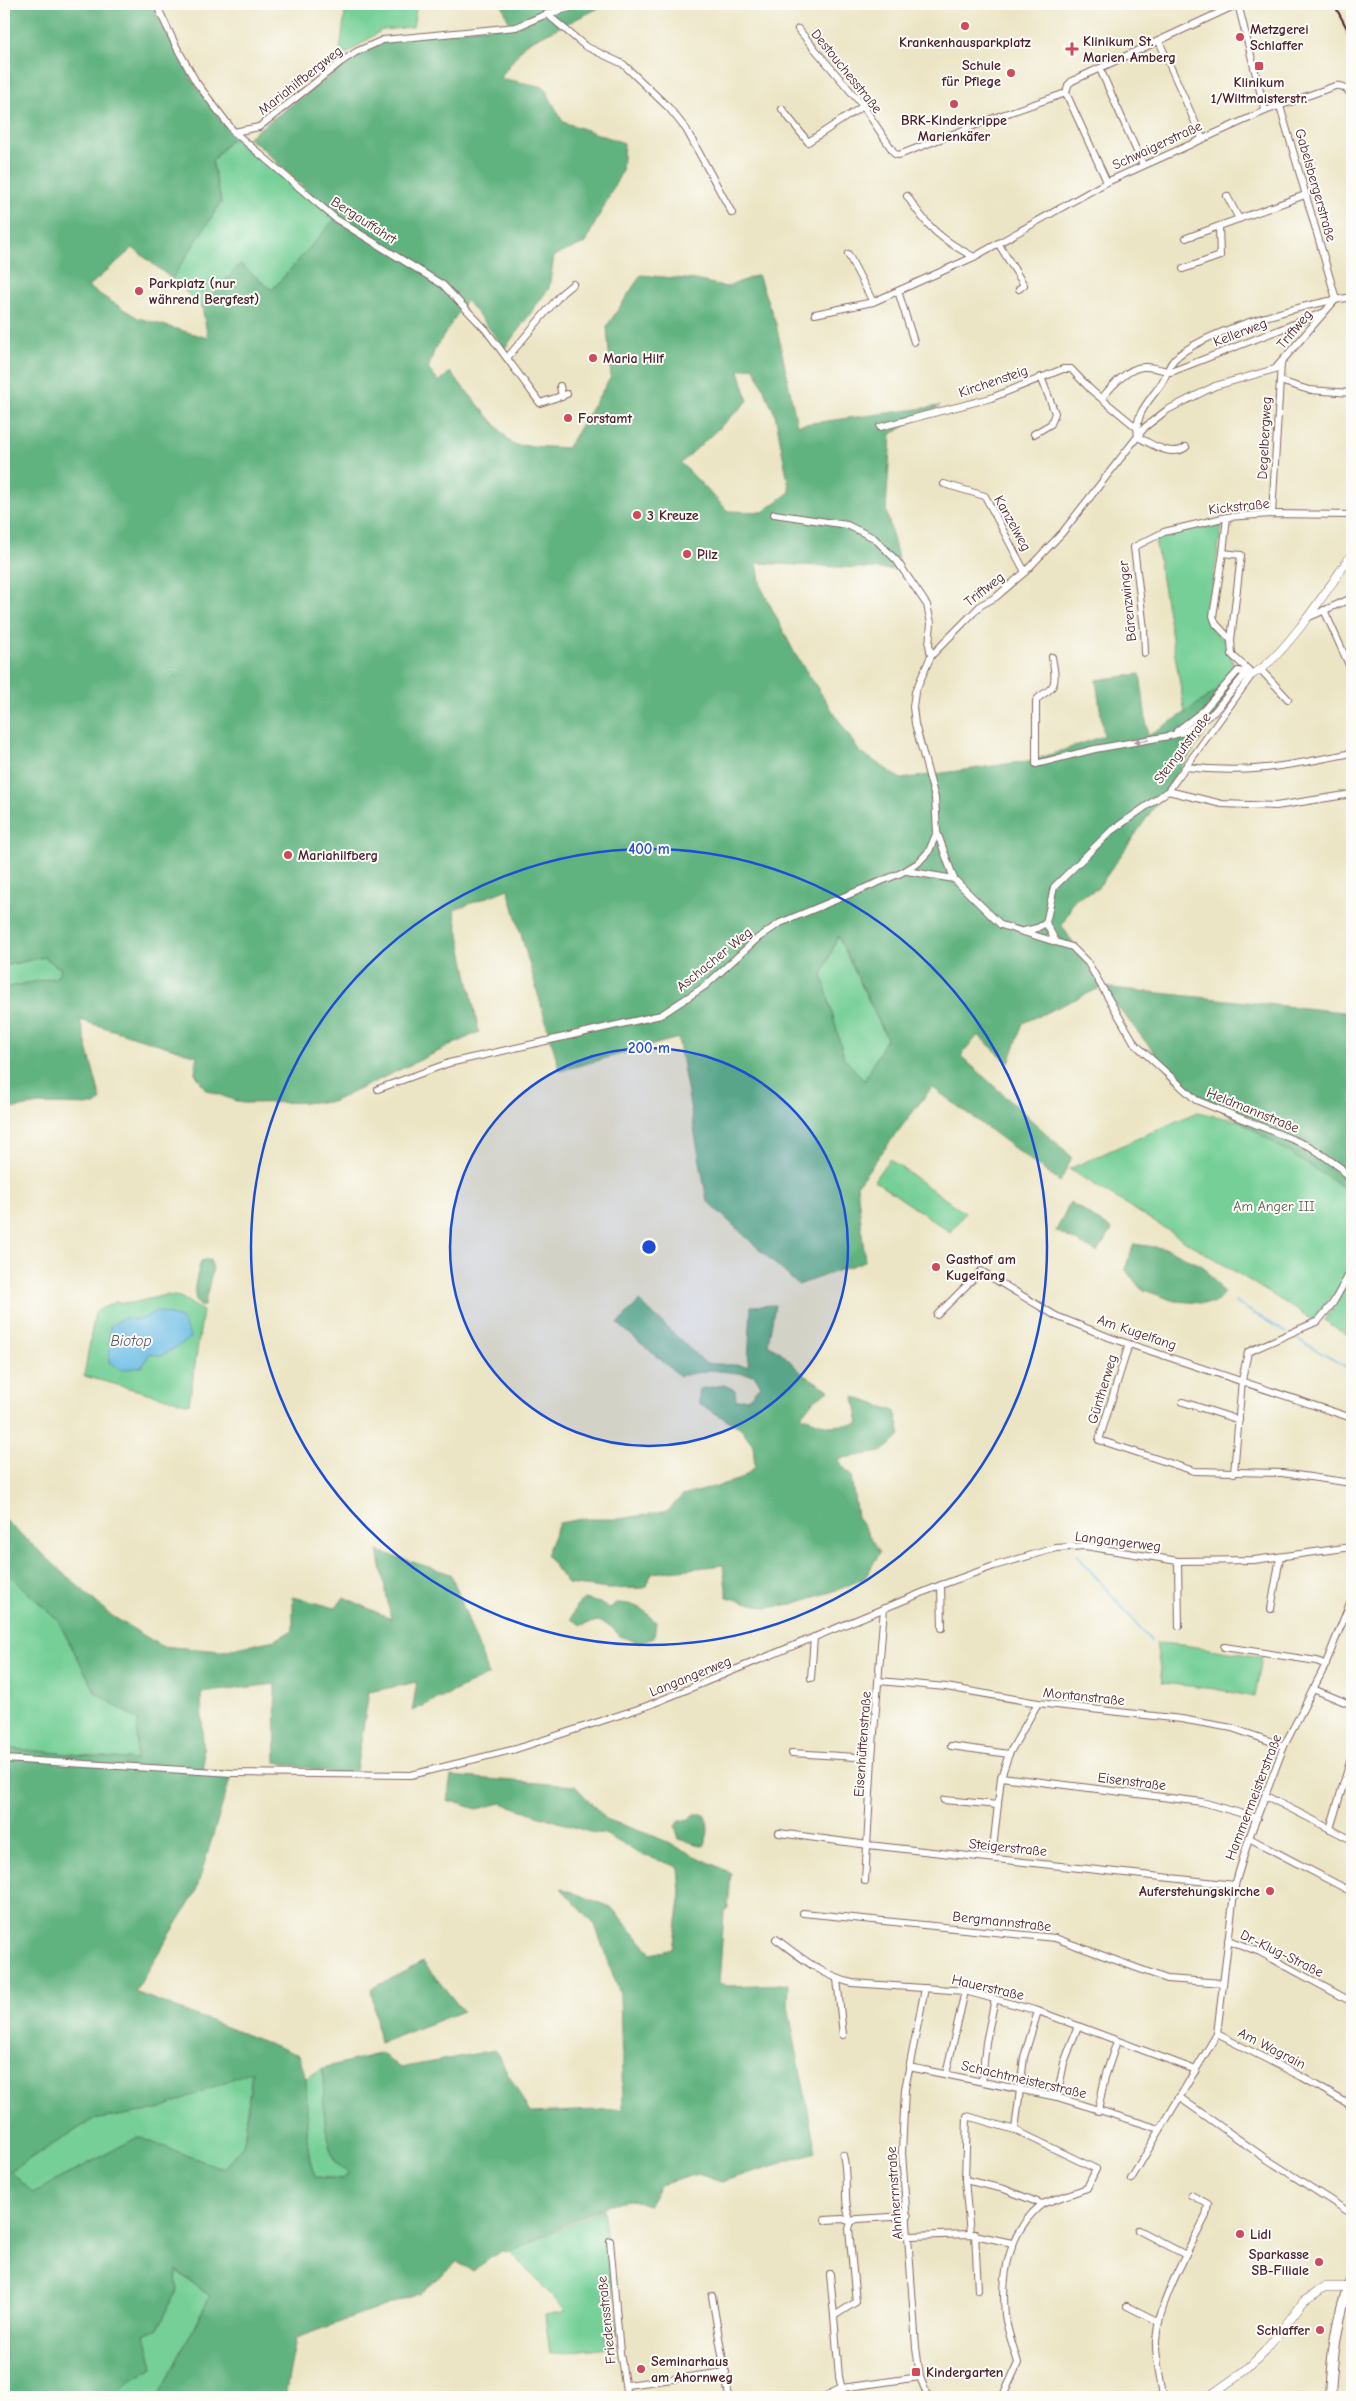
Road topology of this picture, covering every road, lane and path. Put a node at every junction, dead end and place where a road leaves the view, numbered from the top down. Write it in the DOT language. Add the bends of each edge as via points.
graph roads {
  1 [pos="156,4"];
  2 [pos="585,4"];
  3 [pos="1238,4"];
  4 [pos="547,14"];
  5 [pos="798,29"];
  6 [pos="1159,41"];
  7 [pos="1100,69"];
  8 [pos="1066,93"];
  9 [pos="1352,97"];
  10 [pos="863,106"];
  11 [pos="1280,106"];
  12 [pos="782,109"];
  13 [pos="1265,111"];
  14 [pos="234,132"];
  15 [pos="1202,138"];
  16 [pos="1144,165"];
  17 [pos="1107,182"];
  18 [pos="1305,195"];
  19 [pos="906,196"];
  20 [pos="1227,196"];
  21 [pos="732,212"];
  22 [pos="1239,219"];
  23 [pos="1218,227"];
  24 [pos="1186,238"];
  25 [pos="998,243"];
  26 [pos="848,254"];
  27 [pos="974,257"];
  28 [pos="1183,269"];
  29 [pos="573,284"];
  30 [pos="1020,289"];
  31 [pos="898,291"];
  32 [pos="1352,296"];
  33 [pos="1336,299"];
  34 [pos="873,302"];
  35 [pos="1323,313"];
  36 [pos="815,314"];
  37 [pos="914,342"];
  38 [pos="507,358"];
  39 [pos="1281,363"];
  40 [pos="1166,371"];
  41 [pos="1041,378"];
  42 [pos="1280,381"];
  43 [pos="560,386"];
  44 [pos="1352,393"];
  45 [pos="1102,398"];
  46 [pos="880,427"];
  47 [pos="1136,427"];
  48 [pos="1034,434"];
  49 [pos="1138,437"];
  50 [pos="1186,447"];
  51 [pos="944,484"];
  52 [pos="774,514"];
  53 [pos="1272,514"];
  54 [pos="1352,515"];
  55 [pos="1226,517"];
  56 [pos="1134,547"];
  57 [pos="1223,553"];
  58 [pos="1352,554"];
  59 [pos="1025,572"];
  60 [pos="1352,598"];
  61 [pos="1324,610"];
  62 [pos="1306,618"];
  63 [pos="1231,640"];
  64 [pos="1144,653"];
  65 [pos="931,656"];
  66 [pos="1052,657"];
  67 [pos="1352,667"];
  68 [pos="1257,672"];
  69 [pos="1288,699"];
  70 [pos="1352,753"];
  71 [pos="1186,767"];
  72 [pos="1168,791"];
  73 [pos="1352,794"];
  74 [pos="937,832"];
  75 [pos="907,871"];
  76 [pos="954,879"];
  77 [pos="1046,922"];
  78 [pos="1023,932"];
  79 [pos="1056,942"];
  80 [pos="378,1090"];
  81 [pos="1352,1182"];
  82 [pos="1352,1269"];
  83 [pos="937,1315"];
  84 [pos="1129,1344"];
  85 [pos="1242,1380"];
  86 [pos="1183,1402"];
  87 [pos="1352,1418"];
  88 [pos="1239,1420"];
  89 [pos="1234,1472"];
  90 [pos="1352,1483"];
  91 [pos="1352,1547"];
  92 [pos="1280,1557"];
  93 [pos="1178,1561"];
  94 [pos="941,1585"];
  95 [pos="1352,1598"];
  96 [pos="884,1608"];
  97 [pos="1270,1609"];
  98 [pos="1179,1626"];
  99 [pos="942,1628"];
  100 [pos="814,1637"];
  101 [pos="1224,1647"];
  102 [pos="1326,1665"];
  103 [pos="811,1678"];
  104 [pos="879,1681"];
  105 [pos="1313,1689"];
  106 [pos="1038,1703"];
  107 [pos="1352,1705"];
  108 [pos="951,1746"];
  109 [pos="1284,1746"];
  110 [pos="792,1753"];
  111 [pos="1009,1754"];
  112 [pos="1352,1755"];
  113 [pos="4,1758"];
  114 [pos="872,1758"];
  115 [pos="1001,1777"];
  116 [pos="1266,1796"];
  117 [pos="944,1800"];
  118 [pos="998,1805"];
  119 [pos="1257,1818"];
  120 [pos="1330,1829"];
  121 [pos="780,1833"];
  122 [pos="1249,1838"];
  123 [pos="1352,1840"];
  124 [pos="868,1845"];
  125 [pos="992,1858"];
  126 [pos="866,1881"];
  127 [pos="1235,1885"];
  128 [pos="1352,1892"];
  129 [pos="803,1912"];
  130 [pos="776,1939"];
  131 [pos="1228,1940"];
  132 [pos="837,1980"];
  133 [pos="1223,1983"];
  134 [pos="925,1988"];
  135 [pos="964,1991"];
  136 [pos="994,1999"];
  137 [pos="1352,2002"];
  138 [pos="1038,2011"];
  139 [pos="1078,2026"];
  140 [pos="1217,2034"];
  141 [pos="843,2035"];
  142 [pos="1117,2040"];
  143 [pos="910,2066"];
  144 [pos="1196,2070"];
  145 [pos="946,2074"];
  146 [pos="982,2081"];
  147 [pos="1020,2089"];
  148 [pos="1057,2097"];
  149 [pos="1179,2097"];
  150 [pos="1352,2106"];
  151 [pos="1098,2111"];
  152 [pos="1160,2129"];
  153 [pos="1015,2130"];
  154 [pos="843,2155"];
  155 [pos="1130,2179"];
  156 [pos="966,2180"];
  157 [pos="1191,2194"];
  158 [pos="1042,2204"];
  159 [pos="1352,2214"];
  160 [pos="908,2216"];
  161 [pos="825,2220"];
  162 [pos="851,2222"];
  163 [pos="1138,2230"];
  164 [pos="973,2234"];
  165 [pos="910,2236"];
  166 [pos="610,2241"];
  167 [pos="1012,2243"];
  168 [pos="1186,2255"];
  169 [pos="830,2274"];
  170 [pos="1350,2283"];
  171 [pos="978,2290"];
  172 [pos="712,2296"];
  173 [pos="1126,2306"];
  174 [pos="834,2316"];
  175 [pos="1159,2322"];
  176 [pos="726,2372"];
  177 [pos="920,2377"];
  178 [pos="627,2386"];
  179 [pos="842,2388"];
  180 [pos="627,2397"];
  181 [pos="730,2397"];
  182 [pos="823,2397"];
  183 [pos="844,2397"];
  184 [pos="928,2397"];
  185 [pos="960,2397"];
  186 [pos="967,2397"];
  187 [pos="999,2397"];
  188 [pos="1163,2397"];
  189 [pos="1208,2397"];
  190 [pos="1330,2397"];
  1 -- 14 [label="street, Bergauffahrt" via="196,82"];
  2 -- 4 [label="street, Mariahilfbergweg"];
  3 -- 6 [label="street"];
  3 -- 13 [label="street"];
  4 -- 14 [label="street, Mariahilfbergweg" via="516,27 383,40 341,62 259,127"];
  4 -- 21 [label="street" via="585,46 623,64 669,108 686,129"];
  5 -- 10 [label="street, Destouchesstraße"];
  6 -- 7 [label="street"];
  6 -- 15 [label="street"];
  7 -- 8 [label="street" via="1072,81"];
  7 -- 16 [label="street"];
  8 -- 10 [label="street, Destouchesstraße" via="899,155 895,154"];
  8 -- 17 [label="street"];
  9 -- 11 [label="street, Schwaigerstraße" via="1348,89 1340,85"];
  10 -- 12 [label="street" via="808,142"];
  11 -- 13 [label="street, Schwaigerstraße"];
  11 -- 18 [label="street, Gabelsbergerstraße"];
  13 -- 15 [label="street, Schwaigerstraße"];
  14 -- 38 [label="street, Bergauffahrt" via="336,219 443,285 468,309"];
  15 -- 16 [label="street, Schwaigerstraße"];
  16 -- 17 [label="street, Schwaigerstraße"];
  17 -- 25 [label="street, Schwaigerstraße"];
  18 -- 22 [label="street"];
  18 -- 33 [label="street, Gabelsbergerstraße"];
  19 -- 27 [label="street" via="942,239"];
  20 -- 22 [label="street"];
  22 -- 23 [label="street"];
  23 -- 24 [label="street"];
  23 -- 28 [label="street" via="1220,256"];
  25 -- 27 [label="street, Schwaigerstraße"];
  25 -- 30 [label="street" via="1024,284"];
  26 -- 34 [label="street"];
  27 -- 31 [label="street, Schwaigerstraße"];
  29 -- 38 [label="street"];
  31 -- 34 [label="street, Schwaigerstraße"];
  31 -- 37 [label="street"];
  32 -- 33 [label="street"];
  33 -- 35 [label="street, Triftweg"];
  33 -- 40 [label="street" via="1246,323 1214,336 1179,354"];
  34 -- 36 [label="street, Schwaigerstraße"];
  35 -- 39 [label="street, Triftweg"];
  35 -- 40 [label="street, Kellerweg" via="1171,372"];
  38 -- 43 [label="street, Bergauffahrt" via="540,403 565,396"];
  39 -- 42 [label="street, Degelbergweg"];
  39 -- 49 [label="street, Triftweg" via="1275,369 1215,386 1167,410 1145,427"];
  40 -- 45 [label="street" via="1136,368"];
  40 -- 47 [label="street" via="1162,384 1147,400"];
  41 -- 45 [label="street, Kirchensteig" via="1063,369 1072,369"];
  41 -- 46 [label="street, Kirchensteig" via="991,398"];
  41 -- 48 [label="street" via="1055,413 1051,424"];
  42 -- 44 [label="street" via="1309,390"];
  42 -- 53 [label="street, Degelbergweg"];
  45 -- 47 [label="street, Kirchensteig"];
  47 -- 49 [label="street"];
  49 -- 50 [label="street" via="1176,452"];
  49 -- 59 [label="street, Triftweg" via="1062,533"];
  51 -- 59 [label="street, Kanzelweg" via="985,496"];
  52 -- 65 [label="street" via="847,525 874,538 897,561 926,605 931,623"];
  53 -- 54 [label="street, Kickstraße"];
  53 -- 55 [label="street, Kickstraße"];
  55 -- 56 [label="street, Kickstraße" via="1164,532"];
  55 -- 57 [label="street"];
  56 -- 64 [label="street, Bärenzwinger"];
  57 -- 63 [label="street" via="1213,616"];
  57 -- 63 [label="street" via="1241,555"];
  58 -- 62 [label="street, Steingutstraße"];
  59 -- 65 [label="street, Triftweg" via="996,597 981,605"];
  60 -- 61 [label="street, Steingutstraße"];
  61 -- 62 [label="street, Steingutstraße"];
  61 -- 67 [label="street"];
  62 -- 68 [label="street, Steingutstraße"];
  63 -- 68 [label="street" via="1232,655"];
  65 -- 74 [label="street, Triftweg" via="915,692 913,707 935,798"];
  68 -- 66 [label="street, Steingutstraße, one-way" via="1243,677 1214,712 1186,731 1036,764 1036,701 1054,681"];
  68 -- 69 [label="street"];
  68 -- 71 [label="street, Steingutstraße"];
  70 -- 71 [label="street" via="1275,769 1218,771"];
  71 -- 72 [label="street, Steingutstraße"];
  72 -- 73 [label="street" via="1222,804 1276,806"];
  72 -- 77 [label="street, Steingutstraße" via="1111,831 1054,887"];
  74 -- 75 [label="street, Aschacher Weg" via="929,850"];
  74 -- 76 [label="street"];
  75 -- 76 [label="street"];
  75 -- 80 [label="street, Aschacher Weg" via="780,923 758,938 705,986 662,1015 449,1064"];
  76 -- 78 [label="street, Heldmannstraße" via="1000,925"];
  77 -- 78 [label="street"];
  77 -- 79 [label="street"];
  78 -- 79 [label="street, Heldmannstraße"];
  79 -- 81 [label="street, Heldmannstraße" via="1072,947 1088,963 1136,1044 1196,1100 1311,1147 1341,1168"];
  82 -- 85 [label="street" via="1333,1303 1318,1321 1248,1352"];
  83 -- 84 [label="street, Am Kugelfang" via="980,1271 1056,1316"];
  84 -- 85 [label="street, Am Kugelfang"];
  84 -- 89 [label="street, Güntherweg" via="1099,1440 1194,1470"];
  85 -- 87 [label="street, Am Kugelfang"];
  85 -- 88 [label="street"];
  86 -- 88 [label="street"];
  88 -- 89 [label="street"];
  89 -- 90 [label="street" via="1282,1473"];
  91 -- 92 [label="street, Langangerweg"];
  92 -- 93 [label="street, Langangerweg"];
  92 -- 97 [label="street"];
  93 -- 94 [label="street, Langangerweg" via="1085,1546 1056,1548"];
  93 -- 98 [label="street, Langangerweg"];
  94 -- 96 [label="street, Langangerweg"];
  94 -- 99 [label="street"];
  95 -- 102 [label="street, Hammermeisterstraße"];
  96 -- 100 [label="street, Langangerweg"];
  96 -- 104 [label="street, Eisenhüttenstraße"];
  100 -- 103 [label="street"];
  100 -- 113 [label="street, Langangerweg" via="647,1706 573,1732 411,1775 241,1774"];
  101 -- 102 [label="street"];
  102 -- 105 [label="street, Hammermeisterstraße"];
  104 -- 106 [label="street, Montanstraße" via="946,1687"];
  104 -- 114 [label="street, Eisenhüttenstraße"];
  105 -- 107 [label="street"];
  105 -- 109 [label="street, Hammermeisterstraße"];
  106 -- 109 [label="street, Montanstraße" via="1181,1719 1232,1728"];
  106 -- 111 [label="street"];
  108 -- 111 [label="street"];
  109 -- 116 [label="street, Hammermeisterstraße"];
  110 -- 114 [label="street"];
  111 -- 115 [label="street"];
  112 -- 120 [label="street"];
  114 -- 124 [label="street, Eisenhüttenstraße"];
  115 -- 118 [label="street"];
  115 -- 119 [label="street, Eisenstraße" via="1202,1802"];
  116 -- 119 [label="street, Hammermeisterstraße"];
  116 -- 120 [label="street"];
  117 -- 118 [label="street"];
  118 -- 125 [label="street"];
  119 -- 122 [label="street, Hammermeisterstraße"];
  120 -- 123 [label="street"];
  121 -- 124 [label="street, Steigerstraße"];
  122 -- 127 [label="street, Hammermeisterstraße"];
  122 -- 128 [label="street"];
  124 -- 125 [label="street, Steigerstraße"];
  124 -- 126 [label="street, Eisenhüttenstraße"];
  125 -- 127 [label="street, Steigerstraße"];
  127 -- 131 [label="street, Hammermeisterstraße"];
  129 -- 133 [label="street, Bergmannstraße" via="1055,1938 1167,1978"];
  130 -- 132 [label="street, Hauerstraße"];
  131 -- 133 [label="street, Hammermeisterstraße"];
  131 -- 137 [label="street, Dr.-Klug-Straße" via="1260,1952"];
  132 -- 134 [label="street, Hauerstraße"];
  132 -- 141 [label="street"];
  133 -- 140 [label="street, Hammermeisterstraße"];
  134 -- 135 [label="street, Hauerstraße"];
  134 -- 143 [label="street, Ahnherrnstraße"];
  135 -- 136 [label="street, Hauerstraße"];
  135 -- 145 [label="street"];
  136 -- 138 [label="street, Hauerstraße"];
  136 -- 146 [label="street"];
  138 -- 139 [label="street, Hauerstraße"];
  138 -- 147 [label="street" via="1024,2057"];
  139 -- 142 [label="street, Hauerstraße"];
  139 -- 148 [label="street" via="1064,2063"];
  140 -- 144 [label="street, Am Wagrain"];
  140 -- 150 [label="street, Am Wagrain"];
  142 -- 144 [label="street, Hauerstraße"];
  142 -- 151 [label="street" via="1104,2077"];
  143 -- 145 [label="street, Schachtmeisterstraße"];
  143 -- 160 [label="street, Ahnherrnstraße" via="905,2089 902,2153"];
  144 -- 149 [label="street, Am Wagrain"];
  145 -- 146 [label="street, Schachtmeisterstraße"];
  146 -- 147 [label="street, Schachtmeisterstraße"];
  147 -- 148 [label="street, Schachtmeisterstraße"];
  147 -- 153 [label="street"];
  148 -- 151 [label="street, Schachtmeisterstraße"];
  149 -- 152 [label="street, Am Wagrain"];
  149 -- 159 [label="street"];
  151 -- 152 [label="street, Schachtmeisterstraße"];
  152 -- 155 [label="street, Am Wagrain"];
  153 -- 156 [label="street" via="967,2116"];
  153 -- 158 [label="street" via="1096,2169 1087,2188"];
  154 -- 162 [label="street"];
  156 -- 158 [label="street" via="1004,2189"];
  156 -- 164 [label="street"];
  157 -- 168 [label="street" via="1208,2204 1206,2216"];
  158 -- 167 [label="street" via="1029,2214"];
  160 -- 162 [label="street"];
  160 -- 165 [label="street, Ahnherrnstraße"];
  161 -- 162 [label="street"];
  162 -- 174 [label="street" via="856,2302"];
  163 -- 168 [label="street"];
  164 -- 165 [label="street"];
  164 -- 167 [label="street"];
  164 -- 171 [label="street"];
  165 -- 177 [label="street, Ahnherrnstraße"];
  166 -- 178 [label="street, Friedensstraße" via="620,2352"];
  167 -- 187 [label="street" via="1004,2279 1005,2317 1018,2364 1004,2394"];
  168 -- 175 [label="street"];
  169 -- 174 [label="street"];
  170 -- 189 [label="street" via="1325,2287 1304,2301 1266,2351"];
  170 -- 190 [label="main road" via="1332,2359"];
  172 -- 176 [label="street"];
  173 -- 175 [label="street"];
  174 -- 179 [label="street"];
  175 -- 188 [label="street" via="1156,2342"];
  176 -- 178 [label="street"];
  176 -- 181 [label="street"];
  177 -- 179 [label="street"];
  177 -- 184 [label="street, Ahnherrnstraße"];
  178 -- 180 [label="street, Friedensstraße"];
  179 -- 182 [label="street"];
  179 -- 183 [label="street"];
  185 -- 186 [label="street"];
}
